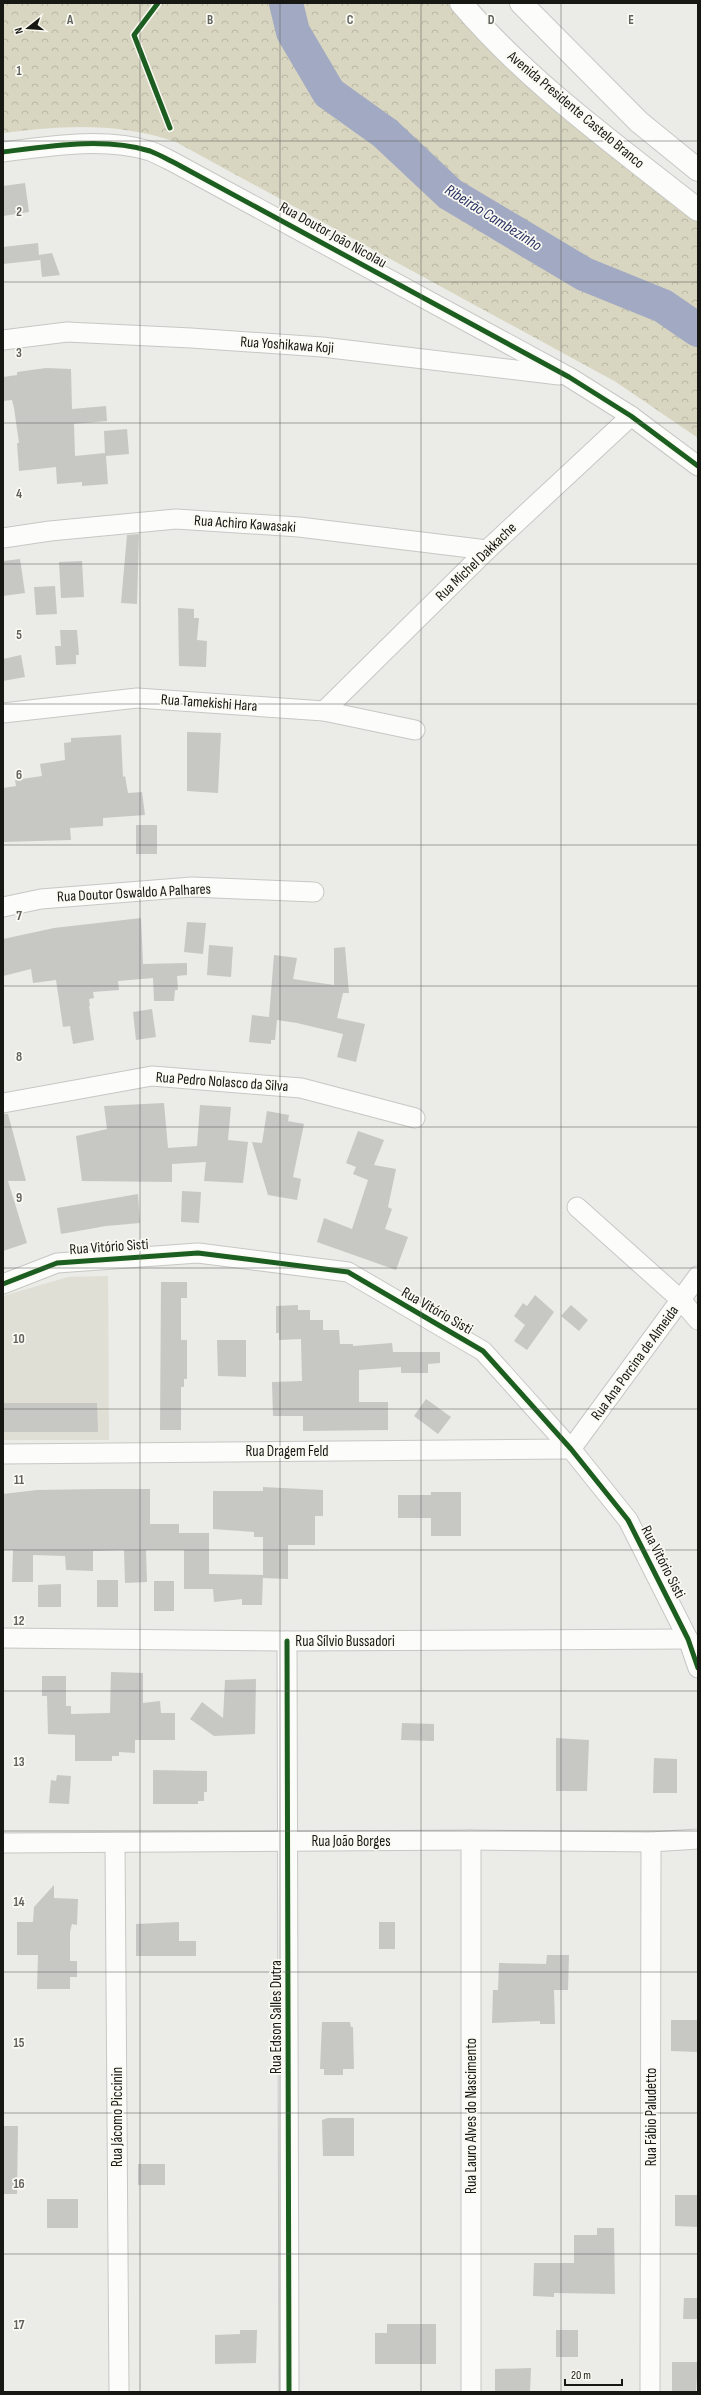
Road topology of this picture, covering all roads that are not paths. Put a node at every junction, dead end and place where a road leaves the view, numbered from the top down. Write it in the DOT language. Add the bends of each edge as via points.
graph roads {
  1 [pos="461,3"];
  2 [pos="521,3"];
  3 [pos="3,152"];
  4 [pos="698,170"];
  5 [pos="698,210"];
  6 [pos="3,340"];
  7 [pos="569,377"];
  8 [pos="631,416"];
  9 [pos="698,466"];
  10 [pos="3,538"];
  11 [pos="487,550"];
  12 [pos="324,711"];
  13 [pos="3,713"];
  14 [pos="415,730"];
  15 [pos="314,892"];
  16 [pos="3,908"];
  17 [pos="3,1103"];
  18 [pos="415,1118"];
  19 [pos="577,1207"];
  20 [pos="698,1276"];
  21 [pos="3,1284"];
  22 [pos="681,1300"];
  23 [pos="698,1320"];
  24 [pos="571,1449"];
  25 [pos="3,1454"];
  26 [pos="3,1638"];
  27 [pos="688,1639"];
  28 [pos="287,1641"];
  29 [pos="698,1668"];
  30 [pos="698,1839"];
  31 [pos="471,1840"];
  32 [pos="288,1841"];
  33 [pos="651,1842"];
  34 [pos="3,1843"];
  35 [pos="115,1843"];
  36 [pos="119,2392"];
  37 [pos="289,2392"];
  38 [pos="471,2392"];
  39 [pos="650,2392"];
  1 -- 5 [label="main road, Avenida Presidente Castelo Branco" via="522,67"];
  2 -- 4 [label="main road, Avenida Presidente Castelo Branco" via="639,122"];
  3 -- 7 [label="street, Rua Doutor João Nicolau" via="80,144 119,145 150,152 175,163"];
  6 -- 7 [label="street, Rua Yoshikawa Koji" via="67,332 252,342 322,347"];
  7 -- 8 [label="street, Rua Doutor João Nicolau"];
  8 -- 9 [label="street, Rua Doutor João Nicolau"];
  8 -- 11 [label="street, Rua Michel Dakkache"];
  10 -- 11 [label="street, Rua Achiro Kawasaki" via="176,519 299,527"];
  11 -- 12 [label="street, Rua Michel Dakkache"];
  12 -- 13 [label="street, Rua Tamekishi Hara" via="137,698"];
  12 -- 14 [label="street, Rua Tamekishi Hara"];
  15 -- 16 [label="street, Rua Doutor Oswaldo A Palhares" via="192,887 41,899"];
  17 -- 18 [label="street, Rua Pedro Nolasco da Silva" via="152,1076 301,1088"];
  19 -- 22 [label="street"];
  20 -- 22 [label="street, Rua Ana Porcina de Almeida"];
  21 -- 24 [label="street, Rua Vitório Sisti" via="58,1263 198,1253 348,1272 483,1351"];
  22 -- 23 [label="street"];
  22 -- 24 [label="street, Rua Ana Porcina de Almeida"];
  24 -- 25 [label="street, Rua Dragem Feld"];
  24 -- 27 [label="street, Rua Vitório Sisti" via="628,1520"];
  26 -- 28 [label="street, Rua Sílvio Bussadori"];
  27 -- 28 [label="street, Rua Sílvio Bussadori"];
  27 -- 29 [label="street, Rua Vitório Sisti"];
  28 -- 32 [label="street, Rua Edson Salles Dutra"];
  30 -- 33 [label="street, Rua João Borges"];
  31 -- 32 [label="street, Rua João Borges"];
  31 -- 33 [label="street, Rua João Borges"];
  31 -- 38 [label="street, Rua Lauro Alves do Nascimento"];
  32 -- 35 [label="street, Rua João Borges"];
  32 -- 37 [label="street, Rua Edson Salles Dutra"];
  33 -- 39 [label="street, Rua Fábio Paludetto"];
  34 -- 35 [label="street, Rua João Borges"];
  35 -- 36 [label="street, Rua Jácomo Piccinin"];
}
